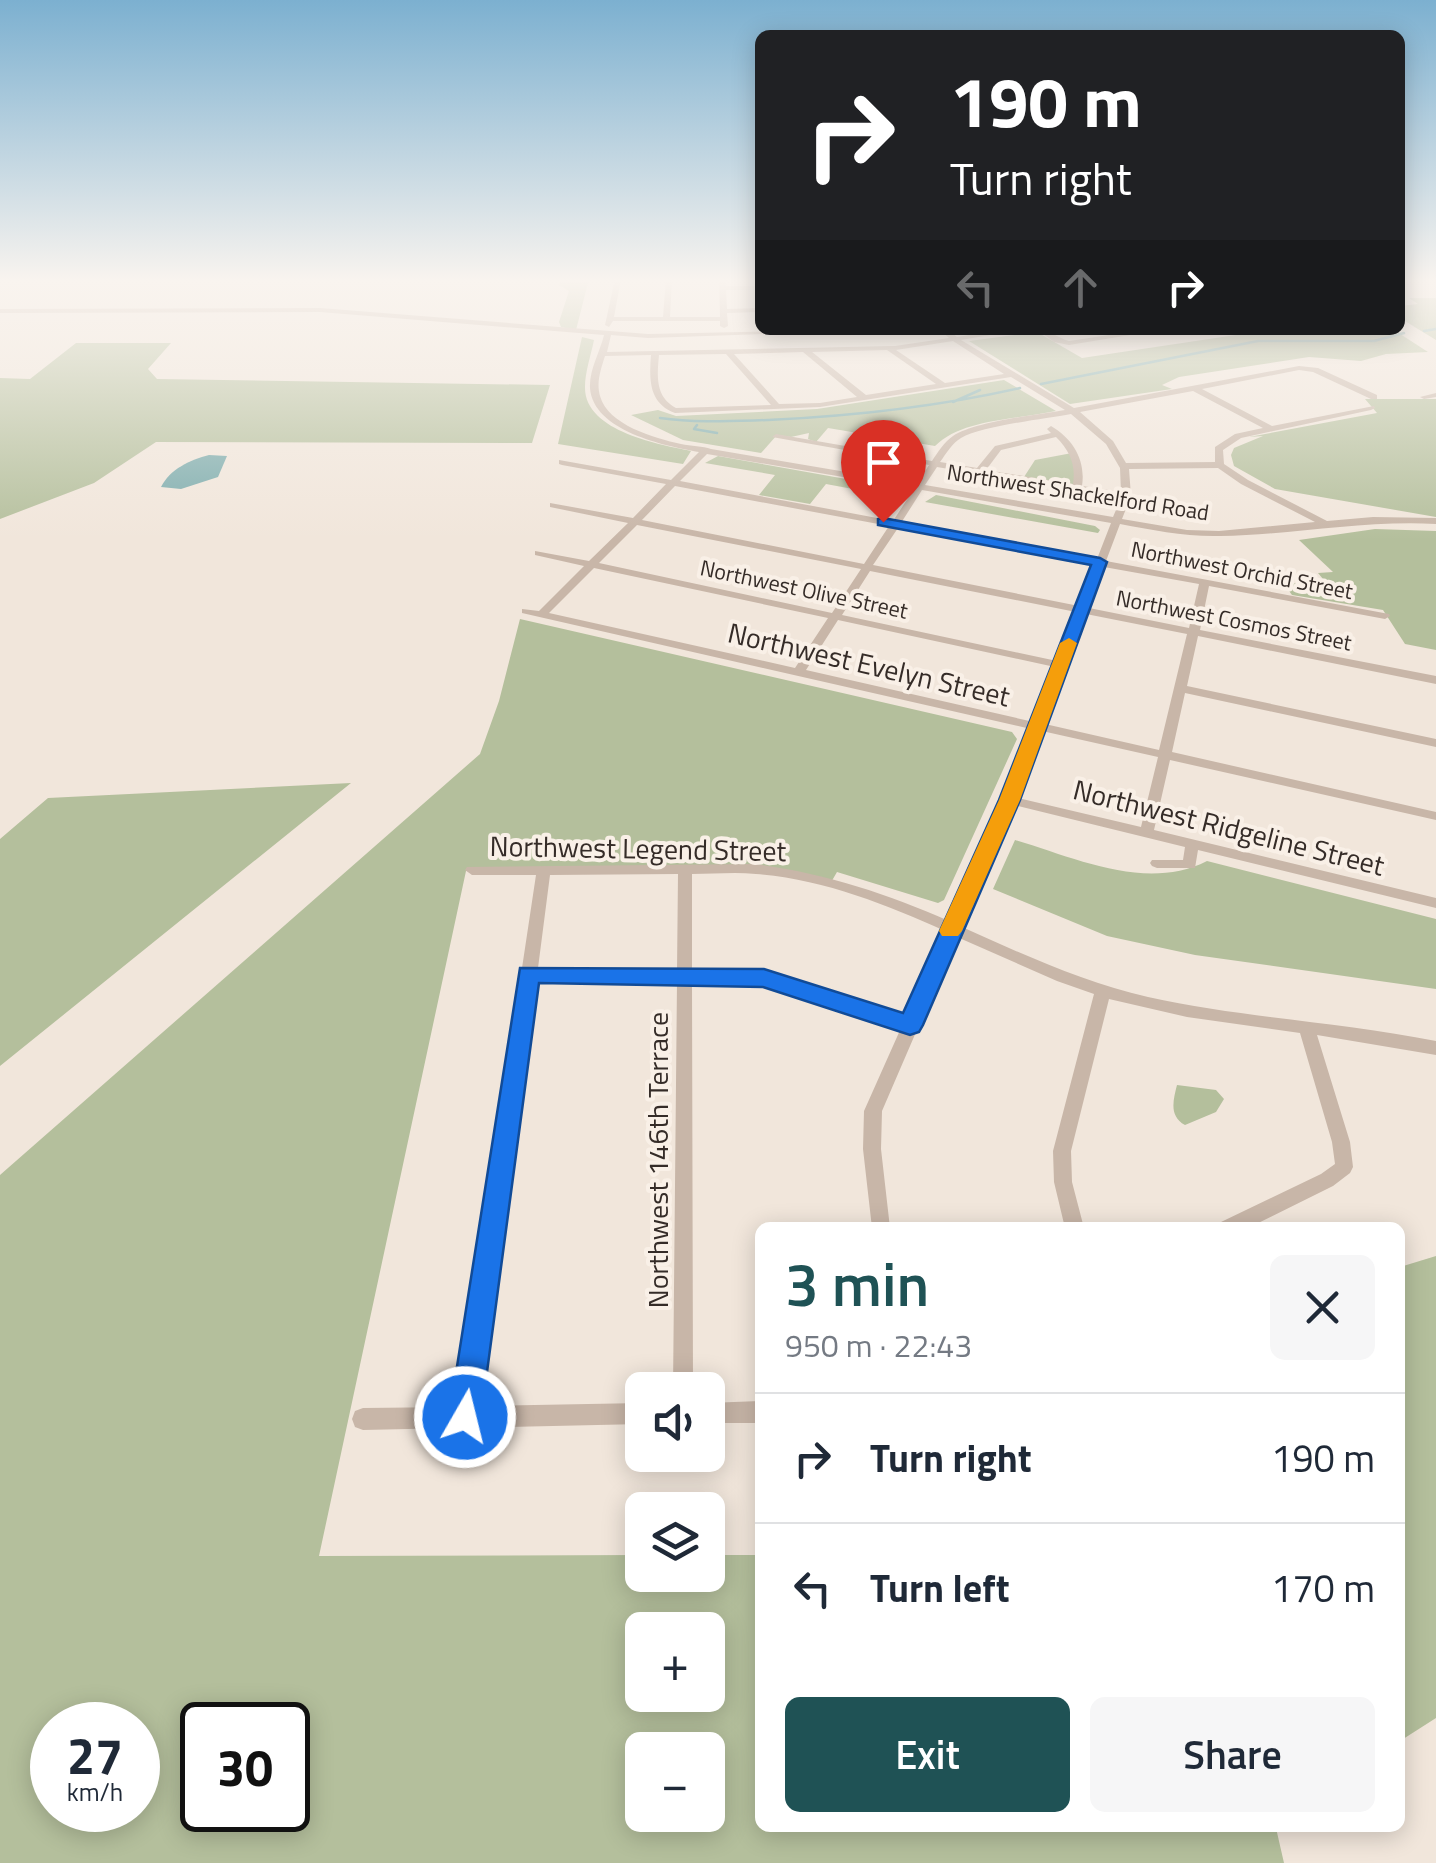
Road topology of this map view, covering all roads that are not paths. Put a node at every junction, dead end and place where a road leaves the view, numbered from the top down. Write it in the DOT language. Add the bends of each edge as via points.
graph roads {
  1 [pos="598,366"];
  2 [pos="653,366"];
  3 [pos="741,366"];
  4 [pos="825,366"];
  5 [pos="914,366"];
  6 [pos="997,366"];
  7 [pos="1011,375"];
  8 [pos="944,386"];
  9 [pos="1194,388"];
  10 [pos="1436,395"];
  11 [pos="1374,397"];
  12 [pos="1424,397"];
  13 [pos="865,399"];
  14 [pos="778,408"];
  15 [pos="1370,408"];
  16 [pos="1070,411"];
  17 [pos="1036,418"];
  18 [pos="1271,428"];
  19 [pos="1058,434"];
  20 [pos="776,437"];
  21 [pos="707,449"];
  22 [pos="562,462"];
  23 [pos="935,463"];
  24 [pos="1125,466"];
  25 [pos="1220,466"];
  26 [pos="980,471"];
  27 [pos="673,483"];
  28 [pos="920,487"];
  29 [pos="1077,488"];
  30 [pos="1126,496"];
  31 [pos="553,505"];
  32 [pos="634,521"];
  33 [pos="1114,522"];
  34 [pos="894,524"];
  35 [pos="1325,524"];
  36 [pos="1436,524"];
  37 [pos="539,553"];
  38 [pos="1100,562"];
  39 [pos="591,564"];
  40 [pos="867,567"];
  41 [pos="1205,582"];
  42 [pos="1082,610"];
  43 [pos="526,611"];
  44 [pos="542,614"];
  45 [pos="836,616"];
  46 [pos="1384,616"];
  47 [pos="1194,632"];
  48 [pos="1060,665"];
  49 [pos="798,673"];
  50 [pos="1436,680"];
  51 [pos="1180,688"];
  52 [pos="1037,728"];
  53 [pos="1436,743"];
  54 [pos="1164,757"];
  55 [pos="1010,800"];
  56 [pos="1436,816"];
  57 [pos="1146,834"];
  58 [pos="1192,844"];
  59 [pos="1157,863"];
  60 [pos="472,870"];
  61 [pos="544,870"];
  62 [pos="685,870"];
  63 [pos="1436,903"];
  64 [pos="951,929"];
  65 [pos="529,974"];
  66 [pos="686,974"];
  67 [pos="1102,991"];
  68 [pos="910,1025"];
  69 [pos="1306,1027"];
  70 [pos="1436,1048"];
  71 [pos="880,1222"];
  72 [pos="1073,1222"];
  73 [pos="1240,1222"];
  74 [pos="683,1372"];
  75 [pos="755,1412"];
  76 [pos="725,1413"];
  77 [pos="625,1414"];
  78 [pos="465,1417"];
  79 [pos="363,1419"];
  1 -- 21 [label="street, Northwest Shackelford Road" via="594,388 606,412 647,436"];
  2 -- 14 [label="street" via="652,385 669,410"];
  3 -- 14 [label="street"];
  4 -- 13 [label="street"];
  5 -- 8 [label="street"];
  6 -- 7 [label="street"];
  7 -- 8 [label="street"];
  7 -- 16 [label="street"];
  8 -- 13 [label="street"];
  9 -- 11 [label="street" via="1306,368"];
  9 -- 16 [label="street"];
  9 -- 18 [label="street"];
  10 -- 12 [label="street"];
  13 -- 14 [label="street"];
  15 -- 18 [label="street"];
  16 -- 17 [label="street"];
  16 -- 24 [label="street" via="1100,431"];
  17 -- 19 [label="street"];
  17 -- 23 [label="street" via="958,436"];
  18 -- 25 [label="street" via="1222,444"];
  19 -- 26 [label="street" via="998,448"];
  19 -- 29 [label="street" via="1076,457"];
  20 -- 23 [label="street"];
  21 -- 27 [label="street"];
  21 -- 28 [label="street, Northwest Shackelford Road"];
  22 -- 27 [label="street, Northwest Orchid Street"];
  23 -- 26 [label="street"];
  23 -- 28 [label="street"];
  24 -- 25 [label="street"];
  24 -- 30 [label="street"];
  25 -- 35 [label="street"];
  26 -- 29 [label="street"];
  27 -- 32 [label="street"];
  27 -- 34 [label="street, Northwest Orchid Street"];
  28 -- 33 [label="street, Northwest Shackelford Road"];
  28 -- 34 [label="street"];
  29 -- 30 [label="street"];
  30 -- 33 [label="street"];
  31 -- 32 [label="street, Northwest Cosmos Street"];
  32 -- 39 [label="street"];
  32 -- 40 [label="street, Northwest Cosmos Street"];
  33 -- 35 [label="street, Northwest Shackelford Road" via="1211,534"];
  33 -- 38 [label="street"];
  34 -- 38 [label="street, Northwest Orchid Street"];
  34 -- 40 [label="street"];
  35 -- 36 [label="street, Northwest Shackelford Road"];
  37 -- 39 [label="street, Northwest Olive Street"];
  38 -- 41 [label="street, Northwest Orchid Street"];
  38 -- 42 [label="street"];
  39 -- 44 [label="street"];
  39 -- 45 [label="street, Northwest Olive Street"];
  40 -- 42 [label="street, Northwest Cosmos Street"];
  40 -- 45 [label="street"];
  41 -- 46 [label="street, Northwest Orchid Street"];
  41 -- 47 [label="street"];
  42 -- 47 [label="street, Northwest Cosmos Street"];
  42 -- 48 [label="street"];
  43 -- 44 [label="street, Northwest Evelyn Street"];
  44 -- 49 [label="street, Northwest Evelyn Street"];
  45 -- 48 [label="street, Northwest Olive Street"];
  45 -- 49 [label="street"];
  47 -- 50 [label="street, Northwest Cosmos Street"];
  47 -- 51 [label="street"];
  48 -- 52 [label="street"];
  49 -- 52 [label="street, Northwest Evelyn Street"];
  51 -- 53 [label="street"];
  51 -- 54 [label="street"];
  52 -- 54 [label="street, Northwest Evelyn Street"];
  52 -- 55 [label="street"];
  54 -- 56 [label="street, Northwest Evelyn Street"];
  54 -- 57 [label="street"];
  55 -- 57 [label="street, Northwest Ridgeline Street"];
  55 -- 64 [label="street"];
  57 -- 58 [label="street, Northwest Ridgeline Street"];
  58 -- 59 [label="street" via="1190,865"];
  58 -- 63 [label="street, Northwest Ridgeline Street"];
  60 -- 61 [label="street, Northwest Legend Street"];
  61 -- 62 [label="street, Northwest Legend Street"];
  61 -- 65 [label="street"];
  62 -- 64 [label="street, Northwest Legend Street" via="794,874"];
  62 -- 66 [label="street, Northwest 146th Terrace"];
  64 -- 67 [label="street, Northwest Legend Street"];
  64 -- 68 [label="street"];
  65 -- 66 [label="street"];
  65 -- 78 [label="street"];
  66 -- 68 [label="street" via="764,978"];
  66 -- 74 [label="street, Northwest 146th Terrace"];
  67 -- 69 [label="street, Northwest Legend Street"];
  67 -- 72 [label="street" via="1062,1151"];
  68 -- 71 [label="street" via="873,1112"];
  69 -- 70 [label="street, Northwest Legend Street"];
  69 -- 73 [label="street" via="1344,1167"];
  75 -- 76 [label="street"];
  77 -- 78 [label="street"];
  78 -- 79 [label="street"];
}
